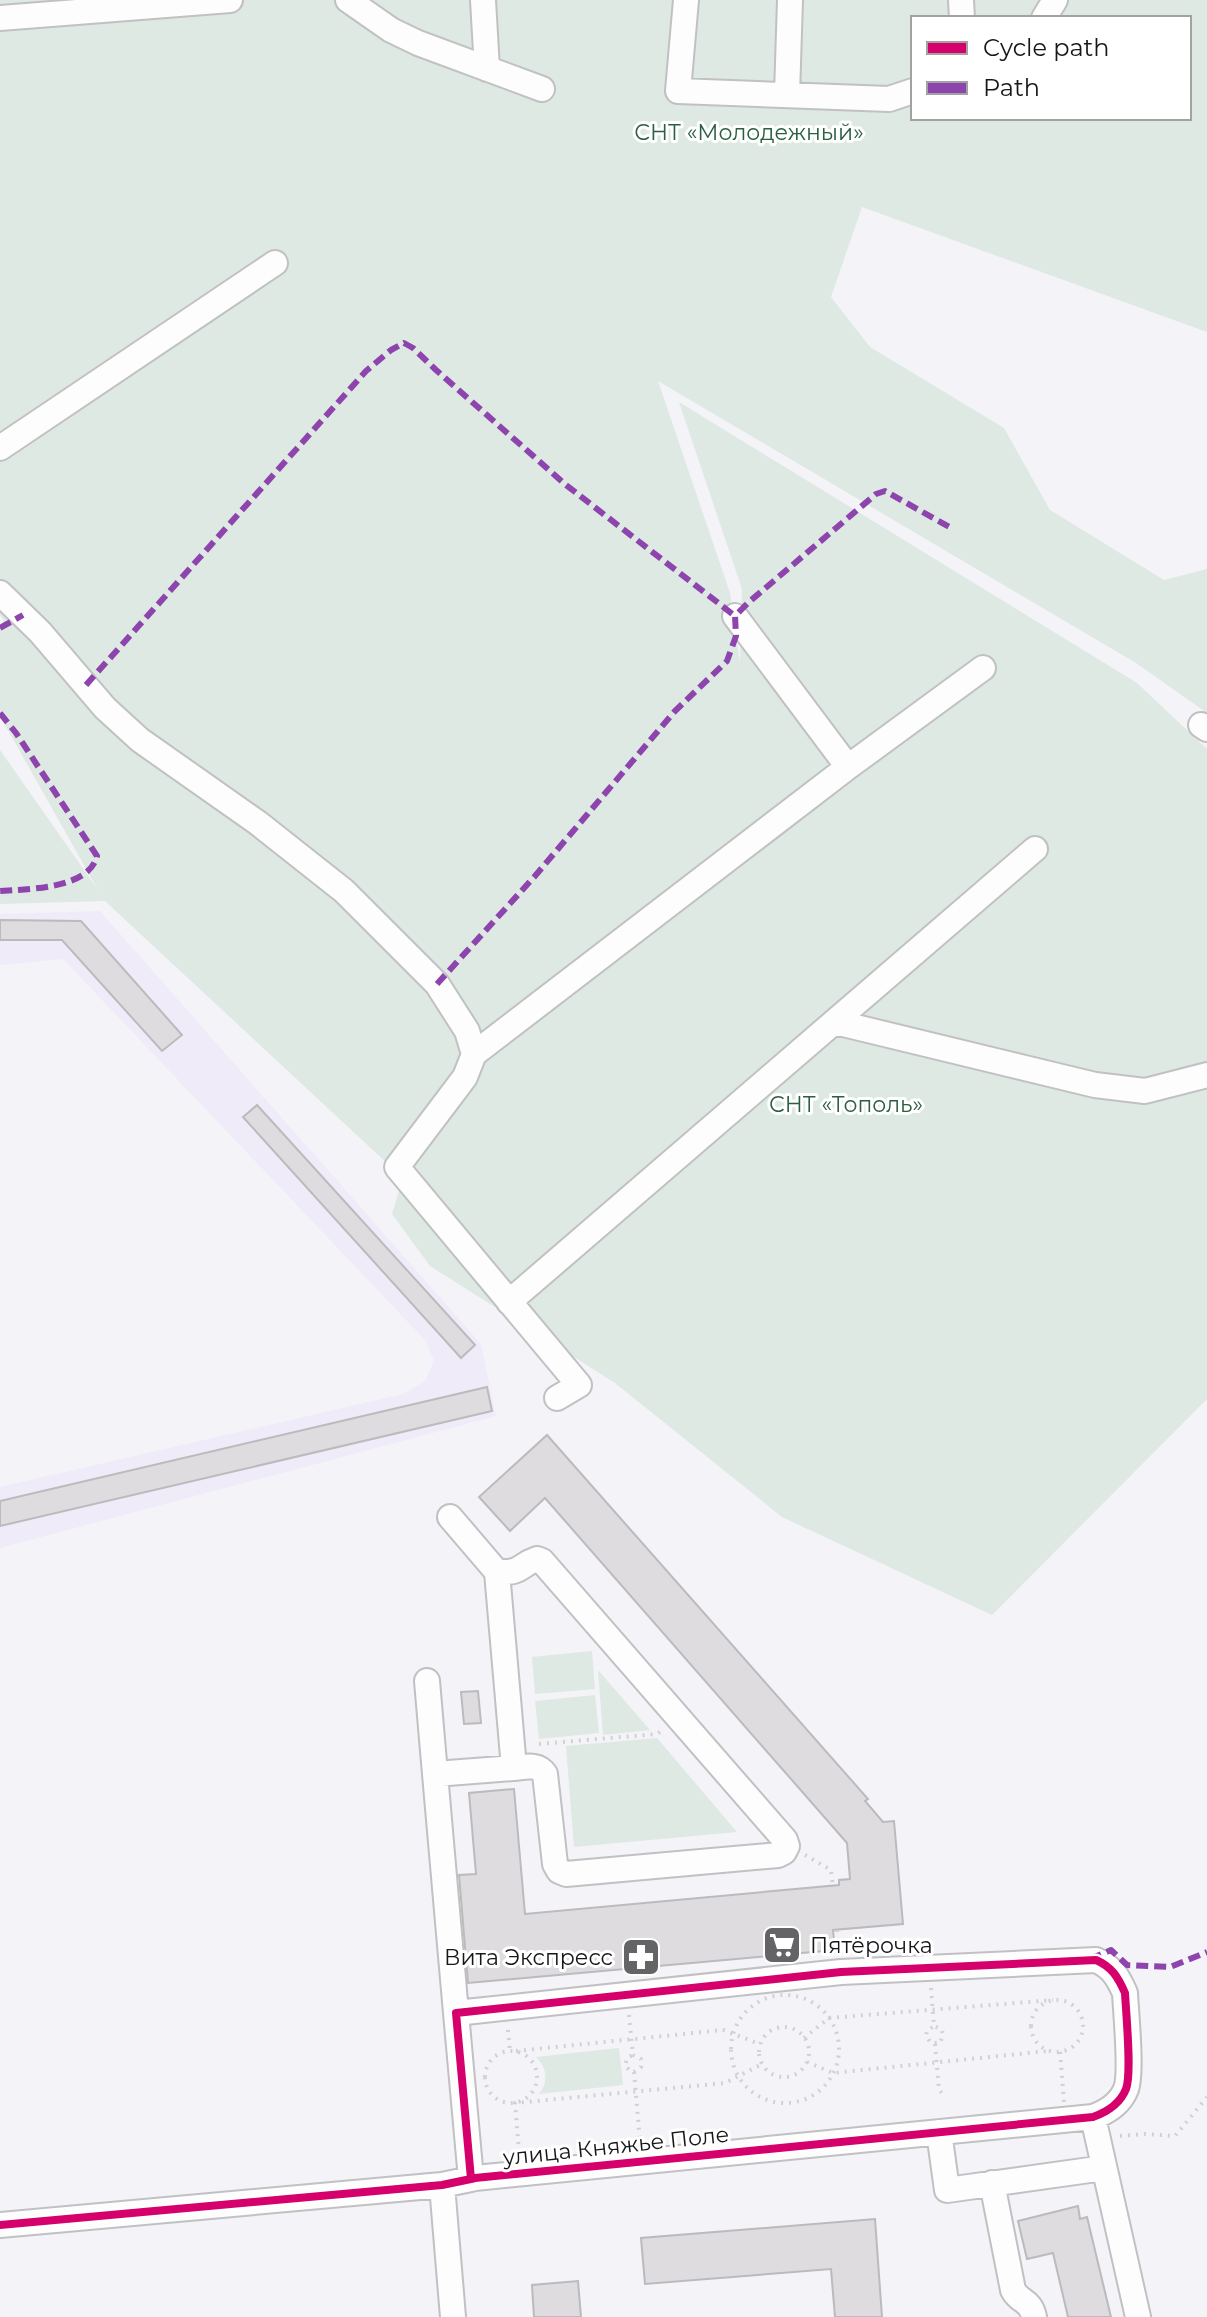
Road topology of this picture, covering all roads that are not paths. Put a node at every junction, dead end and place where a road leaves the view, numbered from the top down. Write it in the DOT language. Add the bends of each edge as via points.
graph roads {
  1 [pos="230,0"];
  2 [pos="348,0"];
  3 [pos="483,0"];
  4 [pos="686,0"];
  5 [pos="790,0"];
  6 [pos="0,18"];
  7 [pos="487,69"];
  8 [pos="542,89"];
  9 [pos="911,92"];
  10 [pos="787,95"];
  11 [pos="275,263"];
  12 [pos="0,448"];
  13 [pos="0,593"];
  14 [pos="735,616"];
  15 [pos="983,668"];
  16 [pos="848,767"];
  17 [pos="1035,849"];
  18 [pos="835,1022"];
  19 [pos="474,1054"];
  20 [pos="1207,1075"];
  21 [pos="509,1302"];
  22 [pos="557,1398"];
  23 [pos="450,1517"];
  24 [pos="497,1572"];
  25 [pos="427,1681"];
  26 [pos="513,1757"];
  27 [pos="435,1774"];
  28 [pos="456,2013"];
  29 [pos="1095,2128"];
  30 [pos="939,2132"];
  31 [pos="1104,2168"];
  32 [pos="471,2179"];
  33 [pos="992,2183"];
  34 [pos="442,2185"];
  35 [pos="0,2225"];
  36 [pos="453,2317"];
  37 [pos="1034,2317"];
  38 [pos="1138,2317"];
  1 -- 6 [label="street"];
  2 -- 7 [label="street" via="391,30"];
  3 -- 7 [label="street"];
  4 -- 10 [label="street" via="678,91"];
  5 -- 10 [label="street"];
  7 -- 8 [label="street"];
  9 -- 10 [label="street" via="889,99"];
  11 -- 12 [label="street"];
  13 -- 19 [label="street" via="140,740 344,891 437,984 467,1031"];
  14 -- 16 [label="street"];
  15 -- 16 [label="street"];
  16 -- 19 [label="street"];
  17 -- 18 [label="street"];
  18 -- 20 [label="street" via="1095,1085 1145,1091"];
  18 -- 21 [label="street"];
  19 -- 21 [label="street" via="465,1077 397,1167"];
  21 -- 22 [label="street" via="579,1385"];
  23 -- 24 [label="street"];
  24 -- 26 [label="street"];
  24 -- 26 [label="street" via="516,1572 530,1561 542,1561 787,1846 778,1855 566,1874 555,1864 545,1774"];
  25 -- 27 [label="street"];
  26 -- 27 [label="street"];
  27 -- 28 [label="street"];
  28 -- 29 [label="street" via="841,1972 1096,1960 1109,1966 1125,1993 1127,2088"];
  28 -- 32 [label="street"];
  29 -- 30 [label="street, улица Княжье Поле" via="1066,2120"];
  29 -- 31 [label="street"];
  30 -- 32 [label="street, улица Княжье Поле"];
  30 -- 33 [label="street" via="947,2190"];
  31 -- 33 [label="street"];
  31 -- 38 [label="street"];
  32 -- 34 [label="street, улица Княжье Поле"];
  33 -- 37 [label="street" via="1014,2294 1029,2304"];
  34 -- 35 [label="street, улица Княжье Поле"];
  34 -- 36 [label="street"];
}
